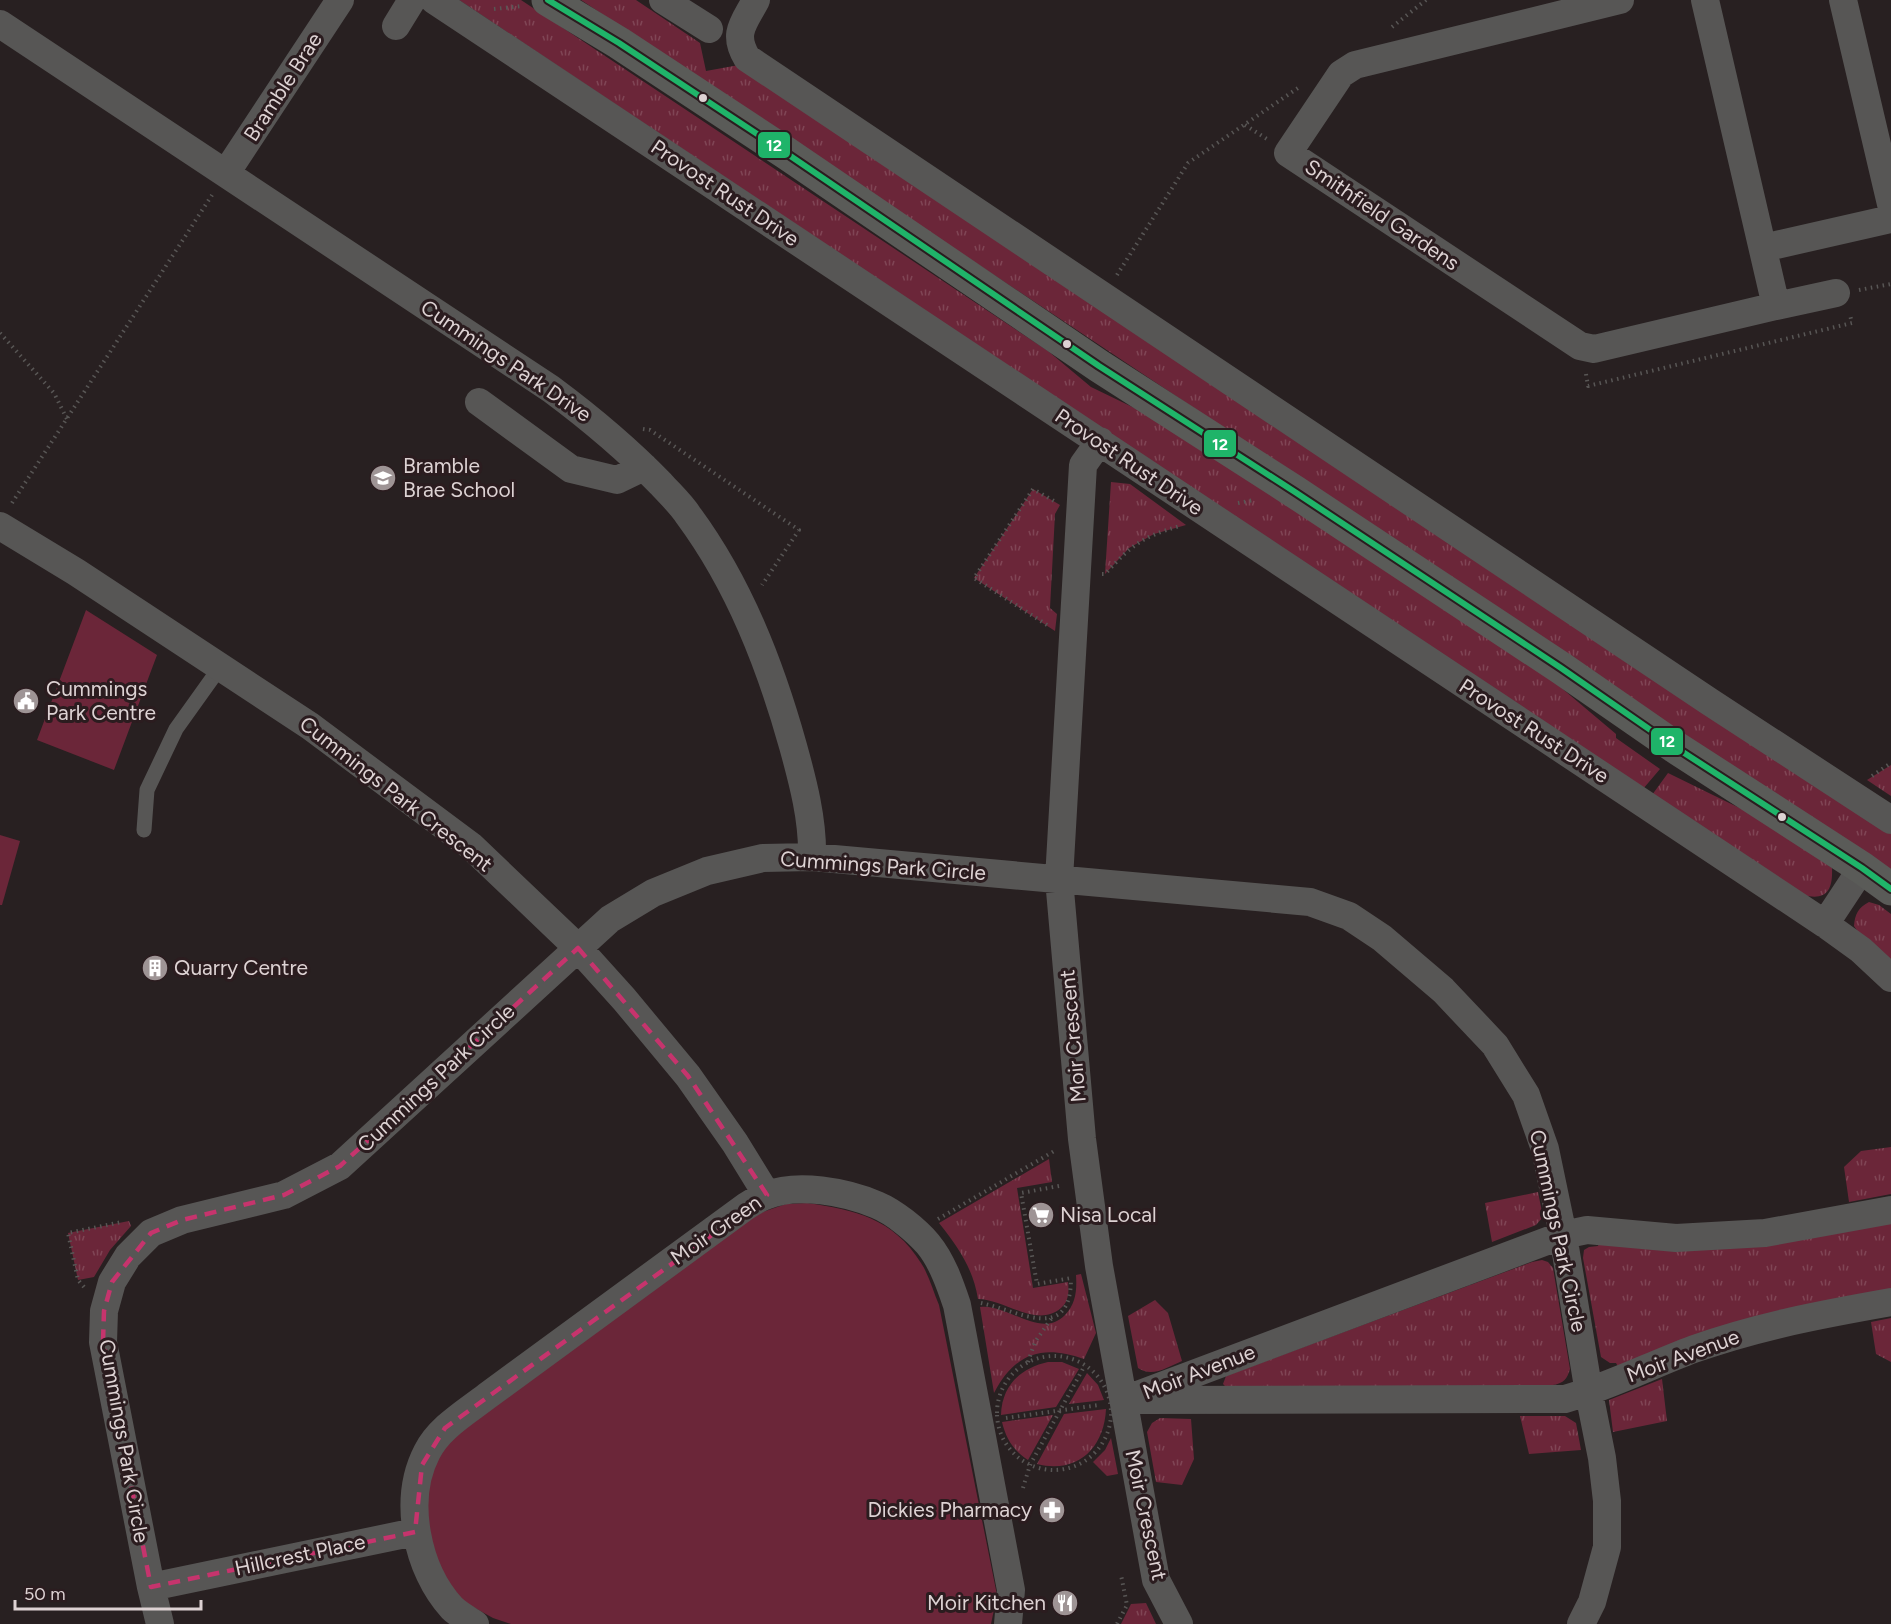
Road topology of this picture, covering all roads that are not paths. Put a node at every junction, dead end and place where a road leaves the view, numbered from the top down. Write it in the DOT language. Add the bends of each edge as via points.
graph roads {
  1 [pos="340,0"];
  2 [pos="412,0"];
  3 [pos="663,0"];
  4 [pos="756,0"];
  5 [pos="1620,0"];
  6 [pos="1705,0"];
  7 [pos="1843,0"];
  8 [pos="551,2"];
  9 [pos="443,6"];
  10 [pos="0,24"];
  11 [pos="396,26"];
  12 [pos="709,29"];
  13 [pos="1882,125"];
  14 [pos="226,173"];
  15 [pos="1891,204"];
  16 [pos="1891,219"];
  17 [pos="1763,248"];
  18 [pos="1843,303"];
  19 [pos="1776,306"];
  20 [pos="479,402"];
  21 [pos="1100,441"];
  22 [pos="644,467"];
  23 [pos="3,519"];
  24 [pos="221,666"];
  25 [pos="1891,820"];
  26 [pos="144,830"];
  27 [pos="812,857"];
  28 [pos="1862,868"];
  29 [pos="1059,879"];
  30 [pos="1891,889"];
  31 [pos="1825,924"];
  32 [pos="578,948"];
  33 [pos="1891,978"];
  34 [pos="767,1195"];
  35 [pos="1891,1210"];
  36 [pos="1563,1235"];
  37 [pos="1891,1302"];
  38 [pos="1589,1393"];
  39 [pos="1117,1402"];
  40 [pos="415,1532"];
  41 [pos="151,1587"];
  42 [pos="160,1624"];
  43 [pos="475,1624"];
  44 [pos="1008,1624"];
  45 [pos="1179,1624"];
  46 [pos="1581,1624"];
  1 -- 14 [label="street, Bramble Brae"];
  2 -- 11 [label="street"];
  3 -- 12 [label="street"];
  4 -- 25 [label="street" via="741,28 739,41 747,58"];
  5 -- 19 [label="street, Smithfield Gardens" via="1355,64 1341,74 1288,153 1580,346 1594,349"];
  6 -- 17 [label="street"];
  7 -- 13 [label="street"];
  8 -- 28 [label="street" via="786,153 1099,366 1258,467"];
  9 -- 21 [label="street, Provost Rust Drive"];
  10 -- 14 [label="street, Cummings Park Drive"];
  13 -- 15 [label="street"];
  14 -- 22 [label="street, Cummings Park Drive" via="551,389 592,419"];
  16 -- 17 [label="street"];
  17 -- 19 [label="street"];
  18 -- 19 [label="street"];
  20 -- 22 [label="street" via="571,470 616,480"];
  21 -- 29 [label="street, Moir Crescent" via="1083,465"];
  21 -- 31 [label="street, Provost Rust Drive"];
  22 -- 27 [label="street, Cummings Park Drive" via="687,513 745,610 782,707 800,773"];
  23 -- 24 [label="street, Cummings Park Crescent" via="76,572"];
  24 -- 26 [label="lane" via="176,729 147,790"];
  24 -- 32 [label="street, Cummings Park Crescent" via="310,726 471,846"];
  27 -- 29 [label="street, Cummings Park Circle"];
  27 -- 32 [label="street, Cummings Park Circle" via="763,858 707,871 653,892 610,919"];
  28 -- 30 [label="street"];
  28 -- 31 [label="street"];
  29 -- 36 [label="street, Cummings Park Circle" via="1310,902 1349,916 1382,938 1443,990 1495,1046 1526,1095 1545,1149"];
  29 -- 39 [label="street, Moir Crescent" via="1082,1139"];
  31 -- 33 [label="street, Provost Rust Drive"];
  32 -- 34 [label="street, Cummings Park Crescent" via="688,1077"];
  32 -- 41 [label="street, Cummings Park Circle" via="340,1166 284,1195 182,1220 151,1233 128,1256 112,1282 104,1311 103,1342"];
  34 -- 40 [label="street, Moir Green" via="745,1207 445,1428 422,1465 416,1490"];
  34 -- 44 [label="street, Moir Green" via="805,1189 844,1194 879,1206 915,1230 942,1267 957,1305 988,1420 1011,1590"];
  35 -- 36 [label="street, Moir Avenue" via="1765,1233 1676,1238 1587,1230"];
  36 -- 38 [label="street, Cummings Park Circle"];
  36 -- 39 [label="street, Moir Avenue"];
  37 -- 38 [label="street, Moir Avenue" via="1781,1322 1695,1349"];
  38 -- 39 [label="street, Moir Avenue" via="1565,1400"];
  38 -- 46 [label="street, Cummings Park Circle" via="1606,1490 1607,1547 1592,1602"];
  39 -- 45 [label="street, Moir Crescent" via="1156,1580"];
  40 -- 41 [label="street, Hillcrest Place"];
  40 -- 43 [label="street, Moir Green" via="436,1587 453,1609"];
  41 -- 42 [label="street, Cummings Park Circle"];
}
